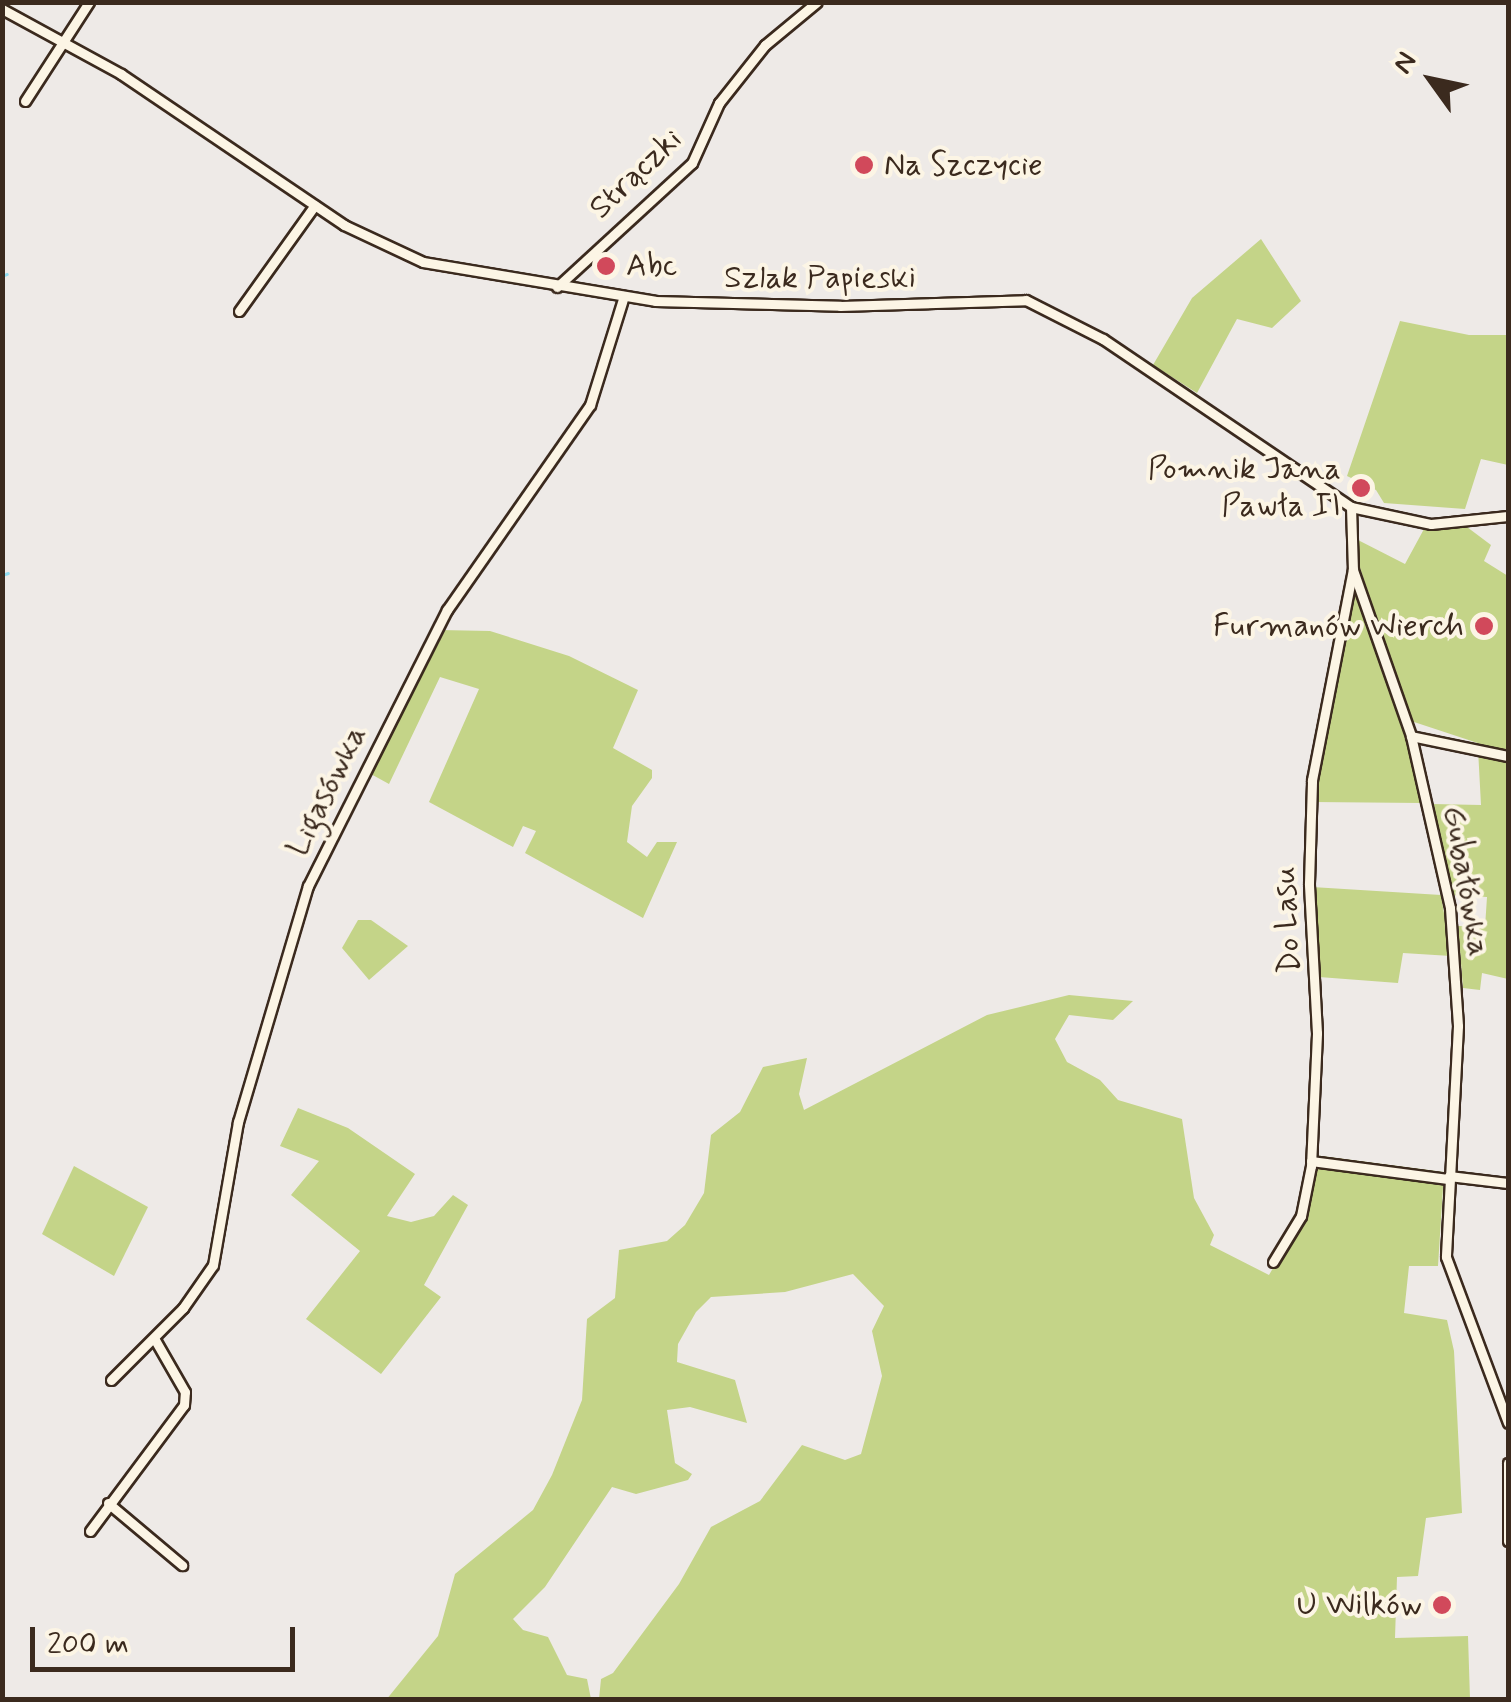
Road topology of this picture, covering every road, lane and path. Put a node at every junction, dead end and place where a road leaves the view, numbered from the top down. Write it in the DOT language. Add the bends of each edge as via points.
graph roads {
  1 [pos="88,2"];
  2 [pos="817,2"];
  3 [pos="2,8"];
  4 [pos="59,39"];
  5 [pos="25,101"];
  6 [pos="315,205"];
  7 [pos="557,287"];
  8 [pos="624,296"];
  9 [pos="239,310"];
  10 [pos="1351,506"];
  11 [pos="1508,516"];
  12 [pos="1352,570"];
  13 [pos="1412,736"];
  14 [pos="1508,756"];
  15 [pos="1311,1161"];
  16 [pos="1448,1177"];
  17 [pos="1508,1183"];
  18 [pos="1273,1262"];
  19 [pos="154,1338"];
  20 [pos="112,1380"];
  21 [pos="1508,1423"];
  22 [pos="1508,1462"];
  23 [pos="108,1504"];
  24 [pos="90,1532"];
  25 [pos="1508,1541"];
  26 [pos="182,1566"];
  1 -- 4 [label="street"];
  2 -- 7 [label="street, Strączki" via="765,45 719,102 692,164"];
  3 -- 4 [label="street, Szlak Papieski"];
  4 -- 5 [label="street"];
  4 -- 6 [label="street, Szlak Papieski"];
  6 -- 7 [label="street, Szlak Papieski" via="422,262"];
  6 -- 9 [label="street"];
  7 -- 8 [label="street, Szlak Papieski"];
  8 -- 10 [label="street, Szlak Papieski" via="840,306 1026,300 1104,339"];
  8 -- 19 [label="street, Ligasówka" via="590,405 447,610 308,886 238,1122 216,1256 193,1296"];
  10 -- 11 [label="street" via="1431,524"];
  10 -- 12 [label="street, Gubałówka"];
  12 -- 13 [label="street, Gubałówka"];
  12 -- 15 [label="street, Do Lasu" via="1318,724 1310,798 1317,1033"];
  13 -- 14 [label="street"];
  13 -- 16 [label="street, Gubałówka" via="1456,955 1458,1070"];
  15 -- 16 [label="street"];
  15 -- 18 [label="street, Do Lasu" via="1301,1216"];
  16 -- 17 [label="street"];
  16 -- 21 [label="street, Gubałówka" via="1446,1257"];
  19 -- 20 [label="street, Ligasówka"];
  19 -- 23 [label="street" via="182,1386 184,1405"];
  22 -- 25 [label="street"];
  23 -- 24 [label="street"];
  23 -- 26 [label="street"];
}
